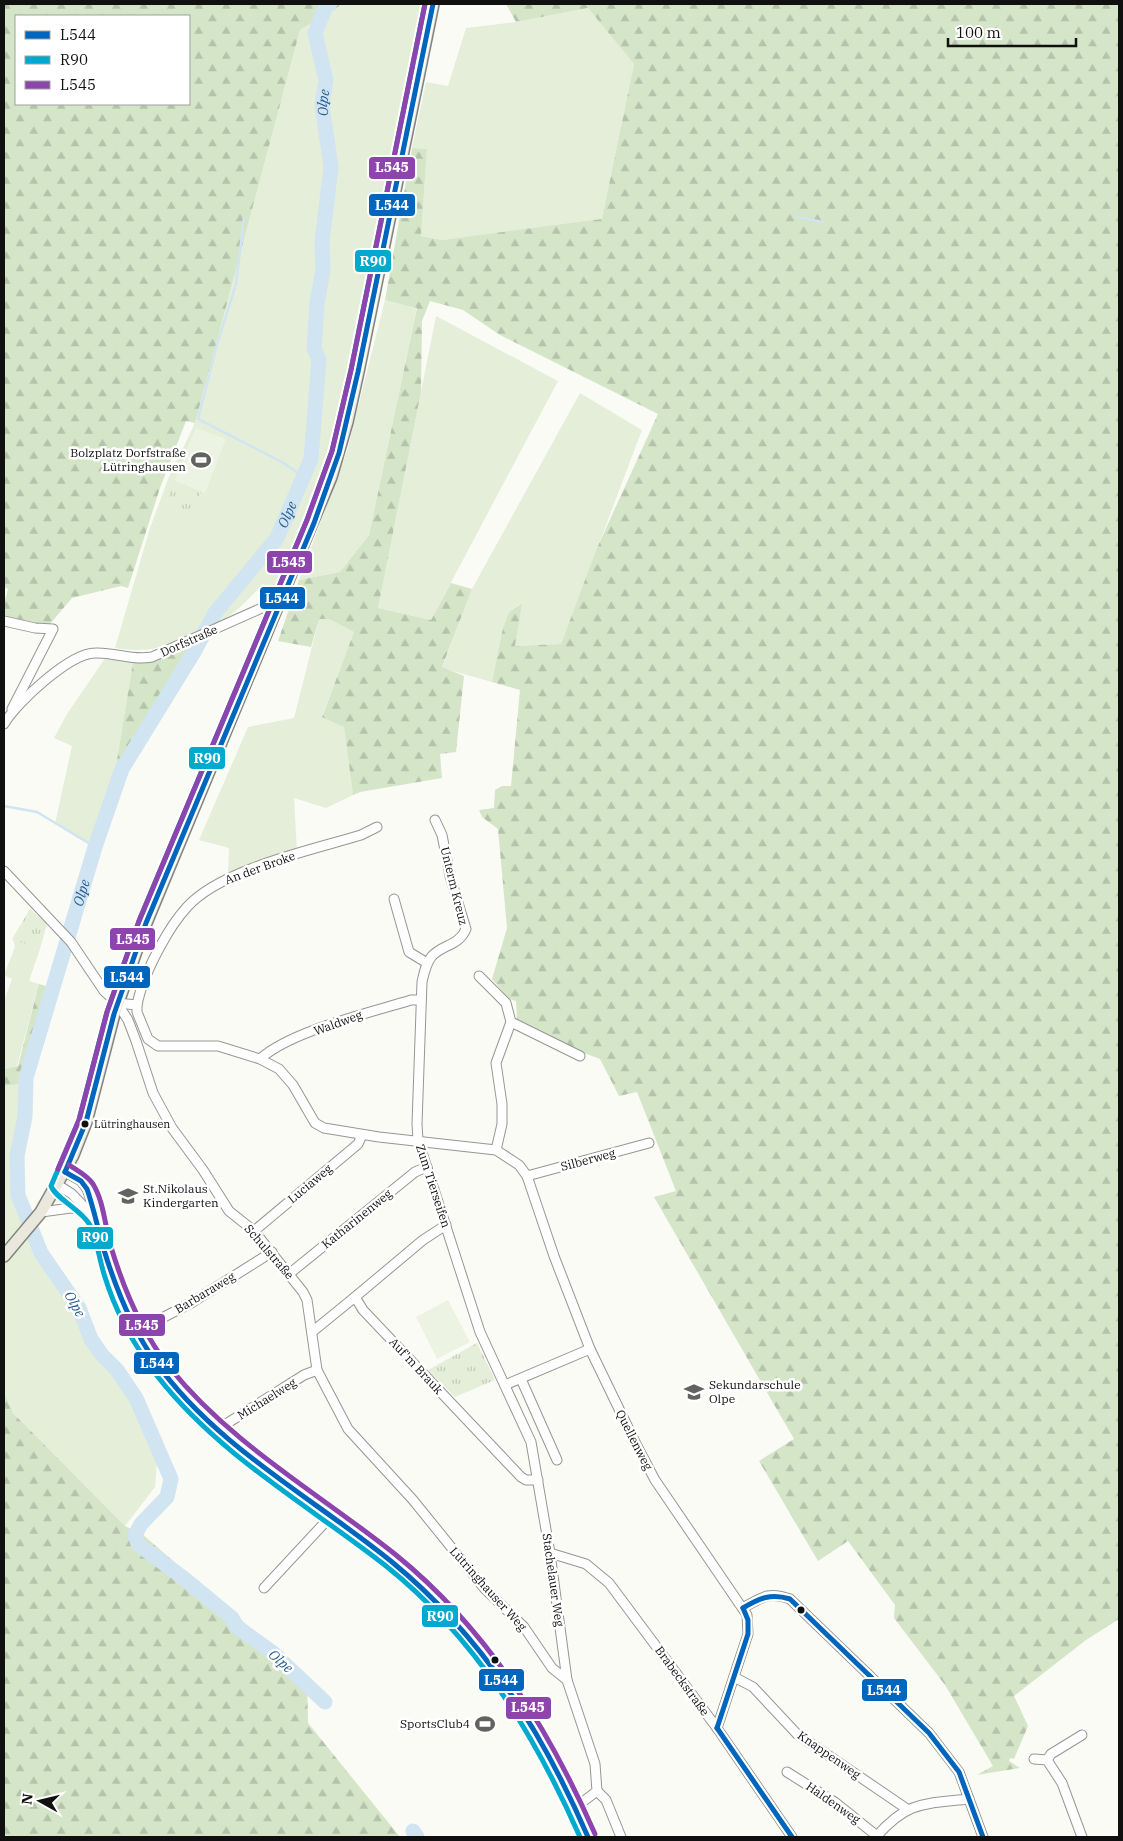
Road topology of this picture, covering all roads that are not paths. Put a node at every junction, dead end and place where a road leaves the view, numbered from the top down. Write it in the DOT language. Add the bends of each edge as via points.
graph roads {
  1 [pos="433,4"];
  2 [pos="277,610"];
  3 [pos="4,621"];
  4 [pos="10,714"];
  5 [pos="4,724"];
  6 [pos="435,820"];
  7 [pos="377,827"];
  8 [pos="4,871"];
  9 [pos="8,882"];
  10 [pos="394,899"];
  11 [pos="427,964"];
  12 [pos="479,976"];
  13 [pos="420,1000"];
  14 [pos="118,1003"];
  15 [pos="137,1005"];
  16 [pos="511,1022"];
  17 [pos="580,1056"];
  18 [pos="260,1059"];
  19 [pos="362,1135"];
  20 [pos="418,1140"];
  21 [pos="649,1143"];
  22 [pos="496,1150"];
  23 [pos="427,1167"];
  24 [pos="65,1172"];
  25 [pos="527,1176"];
  26 [pos="58,1185"];
  27 [pos="41,1212"];
  28 [pos="91,1214"];
  29 [pos="446,1225"];
  30 [pos="254,1231"];
  31 [pos="272,1252"];
  32 [pos="4,1256"];
  33 [pos="289,1274"];
  34 [pos="355,1298"];
  35 [pos="137,1331"];
  36 [pos="312,1332"];
  37 [pos="590,1349"];
  38 [pos="317,1370"];
  39 [pos="522,1379"];
  40 [pos="505,1384"];
  41 [pos="218,1430"];
  42 [pos="531,1442"];
  43 [pos="557,1460"];
  44 [pos="538,1480"];
  45 [pos="412,1500"];
  46 [pos="330,1516"];
  47 [pos="550,1553"];
  48 [pos="264,1588"];
  49 [pos="743,1608"];
  50 [pos="734,1677"];
  51 [pos="567,1680"];
  52 [pos="717,1728"];
  53 [pos="1082,1736"];
  54 [pos="1034,1759"];
  55 [pos="1047,1760"];
  56 [pos="787,1772"];
  57 [pos="597,1790"];
  58 [pos="968,1799"];
  59 [pos="576,1807"];
  60 [pos="907,1809"];
  61 [pos="588,1837"];
  62 [pos="621,1837"];
  63 [pos="792,1837"];
  64 [pos="876,1837"];
  65 [pos="983,1837"];
  66 [pos="1082,1837"];
  1 -- 2 [label="main road" via="347,422 331,477"];
  2 -- 4 [label="street, Dorfstraße" via="264,608 162,654 142,659 94,652 81,655"];
  2 -- 14 [label="main road" via="146,923"];
  3 -- 4 [label="street" via="53,630"];
  4 -- 5 [label="street, Dorfstraße"];
  6 -- 11 [label="street, Unterm Kreuz" via="442,835 466,929 462,937 434,954"];
  7 -- 15 [label="street, An der Broke" via="230,877 187,906 155,956"];
  8 -- 9 [label="street"];
  9 -- 14 [label="street" via="64,934 104,991"];
  10 -- 11 [label="street" via="409,952"];
  11 -- 13 [label="street, Zum Tierseifen"];
  12 -- 16 [label="street" via="506,1003"];
  13 -- 18 [label="street, Waldweg" via="342,1020 271,1049"];
  13 -- 20 [label="street, Zum Tierseifen"];
  14 -- 15 [label="street"];
  14 -- 24 [label="main road" via="86,1122"];
  14 -- 30 [label="street, Schulstraße" via="133,1034 152,1094 172,1128 229,1211"];
  15 -- 18 [label="street" via="148,1039 158,1046 218,1046"];
  16 -- 17 [label="street"];
  16 -- 22 [label="street" via="496,1063 502,1124"];
  18 -- 19 [label="street" via="279,1069 293,1085 315,1123 324,1128"];
  19 -- 20 [label="street"];
  19 -- 30 [label="street, Luciaweg" via="358,1144"];
  20 -- 22 [label="street"];
  20 -- 23 [label="street, Zum Tierseifen"];
  21 -- 25 [label="street, Silberweg"];
  22 -- 25 [label="street, Quellenweg" via="519,1165"];
  23 -- 29 [label="street, Zum Tierseifen"];
  23 -- 33 [label="street, Katharinenweg" via="415,1172"];
  24 -- 26 [label="main road"];
  24 -- 28 [label="street" via="87,1189"];
  25 -- 37 [label="street, Quellenweg"];
  26 -- 27 [label="main road"];
  26 -- 28 [label="street"];
  27 -- 28 [label="street" via="70,1208"];
  27 -- 32 [label="main road"];
  28 -- 35 [label="street" via="113,1278"];
  29 -- 34 [label="street" via="423,1240"];
  29 -- 40 [label="street, Zum Tierseifen" via="480,1332"];
  30 -- 31 [label="street, Schulstraße"];
  31 -- 33 [label="street, Schulstraße"];
  31 -- 35 [label="street, Barbaraweg" via="191,1303"];
  33 -- 36 [label="street, Schulstraße" via="307,1300"];
  34 -- 36 [label="street"];
  34 -- 44 [label="street, Auf'm Brauk" via="521,1476 526,1480"];
  35 -- 41 [label="street" via="165,1373"];
  36 -- 38 [label="street, Schulstraße"];
  37 -- 39 [label="street"];
  37 -- 49 [label="street, Quellenweg" via="655,1480"];
  38 -- 41 [label="street, Michaelweg"];
  38 -- 45 [label="street, Schulstraße" via="348,1429"];
  39 -- 40 [label="street"];
  39 -- 43 [label="street"];
  40 -- 42 [label="street, Zum Tierseifen"];
  41 -- 46 [label="street"];
  42 -- 44 [label="street, Stachelauer Weg"];
  44 -- 47 [label="street, Stachelauer Weg"];
  45 -- 51 [label="street, Lütringhauser Weg" via="473,1576 524,1627 552,1668"];
  46 -- 48 [label="street"];
  46 -- 59 [label="street" via="391,1560 460,1626 492,1664 522,1708"];
  47 -- 51 [label="street, Stachelauer Weg"];
  47 -- 52 [label="street, Brabeckstraße" via="586,1564 609,1583"];
  49 -- 50 [label="street, Quellenweg" via="748,1620 748,1634"];
  49 -- 58 [label="street" via="764,1596 778,1594 790,1599 929,1733 958,1772"];
  50 -- 52 [label="street, Quellenweg"];
  50 -- 60 [label="street, Knappenweg" via="753,1688 797,1734"];
  51 -- 57 [label="street, Lütringhauser Weg" via="595,1764"];
  52 -- 63 [label="street, Brabeckstraße"];
  53 -- 55 [label="street" via="1051,1754"];
  54 -- 55 [label="street"];
  55 -- 66 [label="street" via="1062,1783"];
  56 -- 64 [label="street, Haldenweg" via="836,1803"];
  57 -- 59 [label="street"];
  57 -- 62 [label="street, Lütringhauser Weg" via="606,1800"];
  58 -- 60 [label="street, Haldenweg" via="928,1803"];
  58 -- 65 [label="street"];
  59 -- 61 [label="street"];
  60 -- 64 [label="street, Haldenweg"];
}
